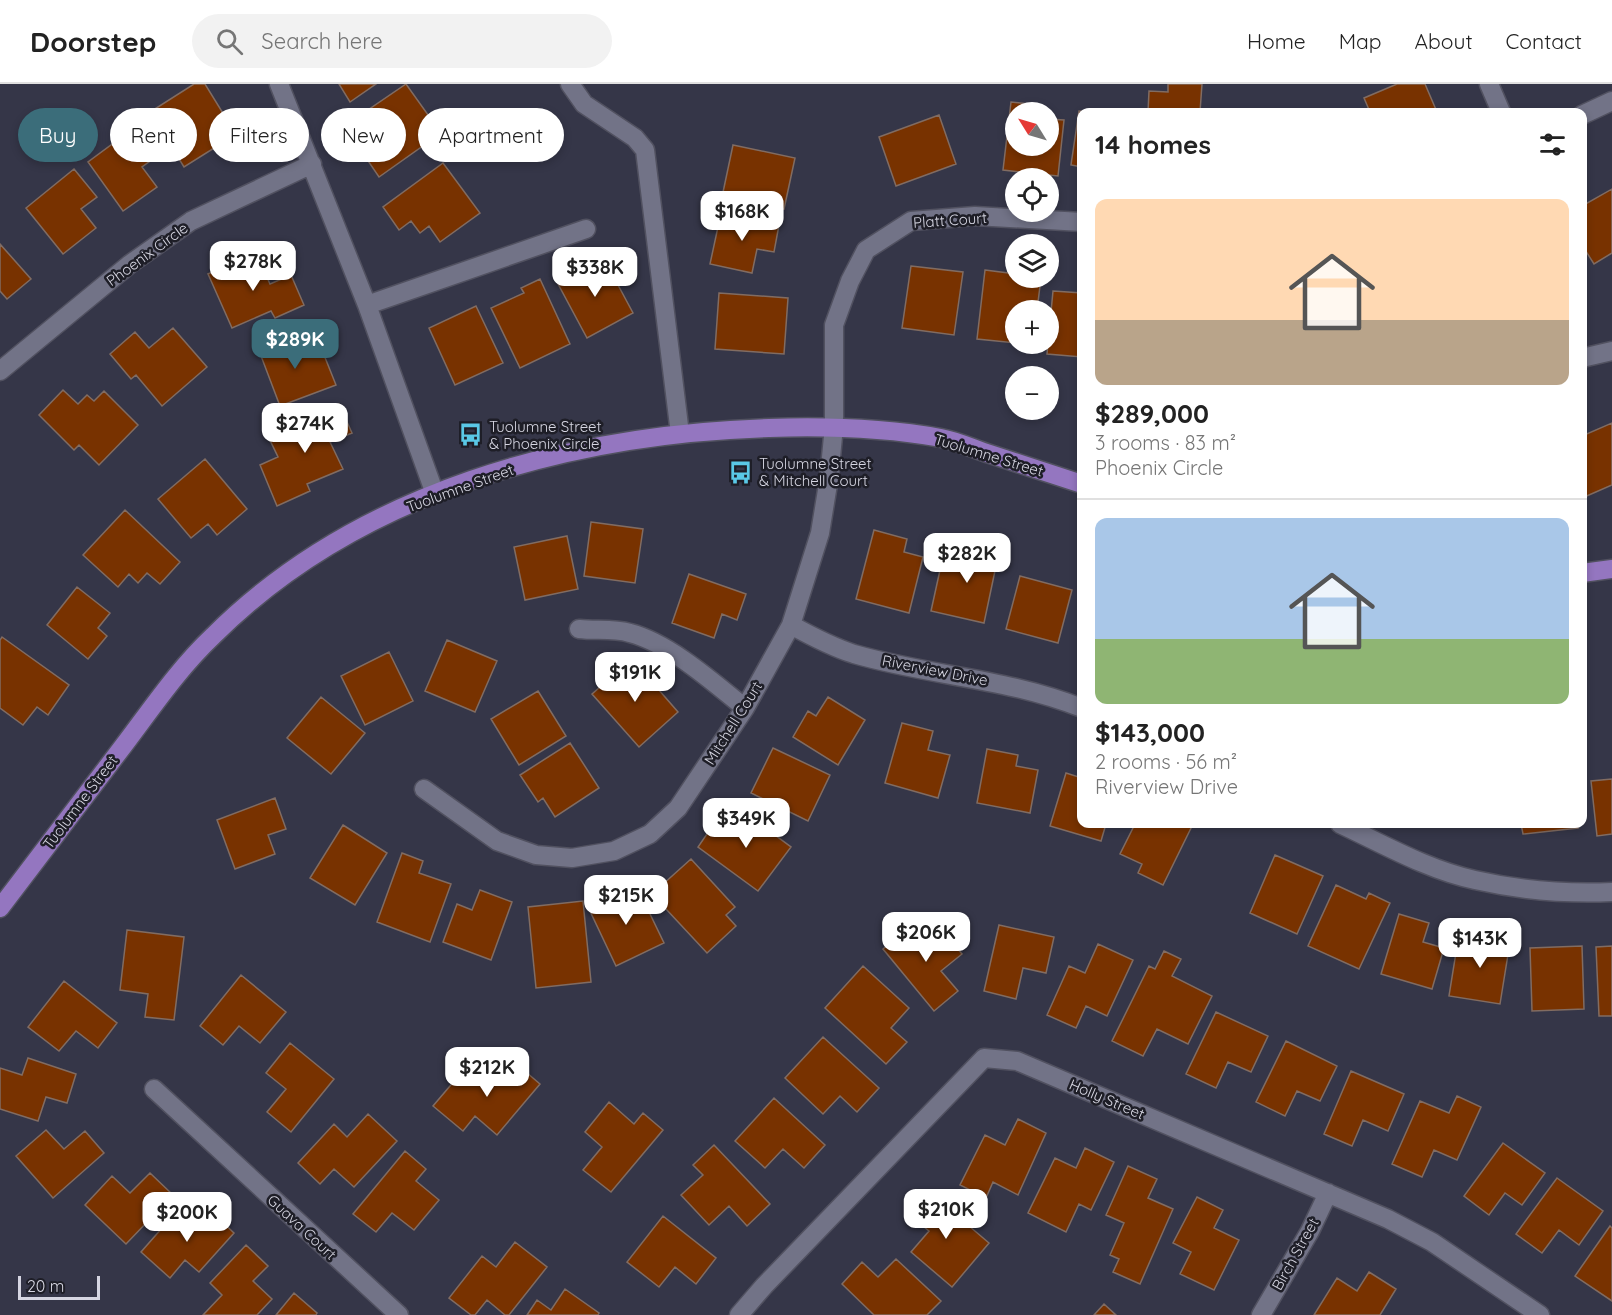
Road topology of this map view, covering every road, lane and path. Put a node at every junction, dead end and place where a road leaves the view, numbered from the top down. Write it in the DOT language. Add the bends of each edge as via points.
graph roads {
  1 [pos="279,84"];
  2 [pos="570,84"];
  3 [pos="1489,84"];
  4 [pos="1612,101"];
  5 [pos="1499,108"];
  6 [pos="1587,113"];
  7 [pos="312,164"];
  8 [pos="1077,222"];
  9 [pos="586,228"];
  10 [pos="367,305"];
  11 [pos="1612,351"];
  12 [pos="1587,357"];
  13 [pos="0,371"];
  14 [pos="834,426"];
  15 [pos="680,434"];
  16 [pos="1077,482"];
  17 [pos="435,494"];
  18 [pos="1612,569"];
  19 [pos="1587,572"];
  20 [pos="791,626"];
  21 [pos="579,629"];
  22 [pos="1077,706"];
  23 [pos="745,708"];
  24 [pos="424,789"];
  25 [pos="1349,828"];
  26 [pos="1612,892"];
  27 [pos="0,908"];
  28 [pos="154,1089"];
  29 [pos="1328,1193"];
  30 [pos="399,1315"];
  31 [pos="739,1315"];
  32 [pos="1261,1315"];
  33 [pos="1540,1315"];
  1 -- 7 [label="street"];
  2 -- 15 [label="street" via="584,104 635,138 645,150"];
  3 -- 5 [label="street"];
  4 -- 6 [label="street"];
  7 -- 10 [label="street"];
  7 -- 13 [label="street, Phoenix Circle" via="191,221 130,264"];
  8 -- 14 [label="street, Platt Court" via="975,216 911,221 866,250 834,326"];
  9 -- 10 [label="street"];
  10 -- 17 [label="street"];
  11 -- 12 [label="street"];
  14 -- 15 [label="main road, Tuolumne Street"];
  14 -- 16 [label="main road, Tuolumne Street" via="944,439"];
  14 -- 20 [label="street, Mitchell Court" via="820,533"];
  15 -- 17 [label="main road, Tuolumne Street" via="627,440 554,456"];
  17 -- 27 [label="main road, Tuolumne Street" via="309,557 212,636 168,686"];
  18 -- 19 [label="main road"];
  20 -- 22 [label="street, Riverview Drive" via="854,654 997,682"];
  20 -- 23 [label="street, Mitchell Court"];
  21 -- 23 [label="street" via="631,633 653,643"];
  23 -- 24 [label="street, Mitchell Court" via="678,808 650,834 614,851 572,858 536,855 497,841"];
  25 -- 26 [label="street" via="1425,863 1474,880 1536,890"];
  28 -- 30 [label="street, Guava Court"];
  29 -- 31 [label="street, Holly Street" via="1017,1061 984,1058"];
  29 -- 32 [label="street, Birch Street"];
  29 -- 33 [label="street, Holly Street" via="1432,1242"];
}
